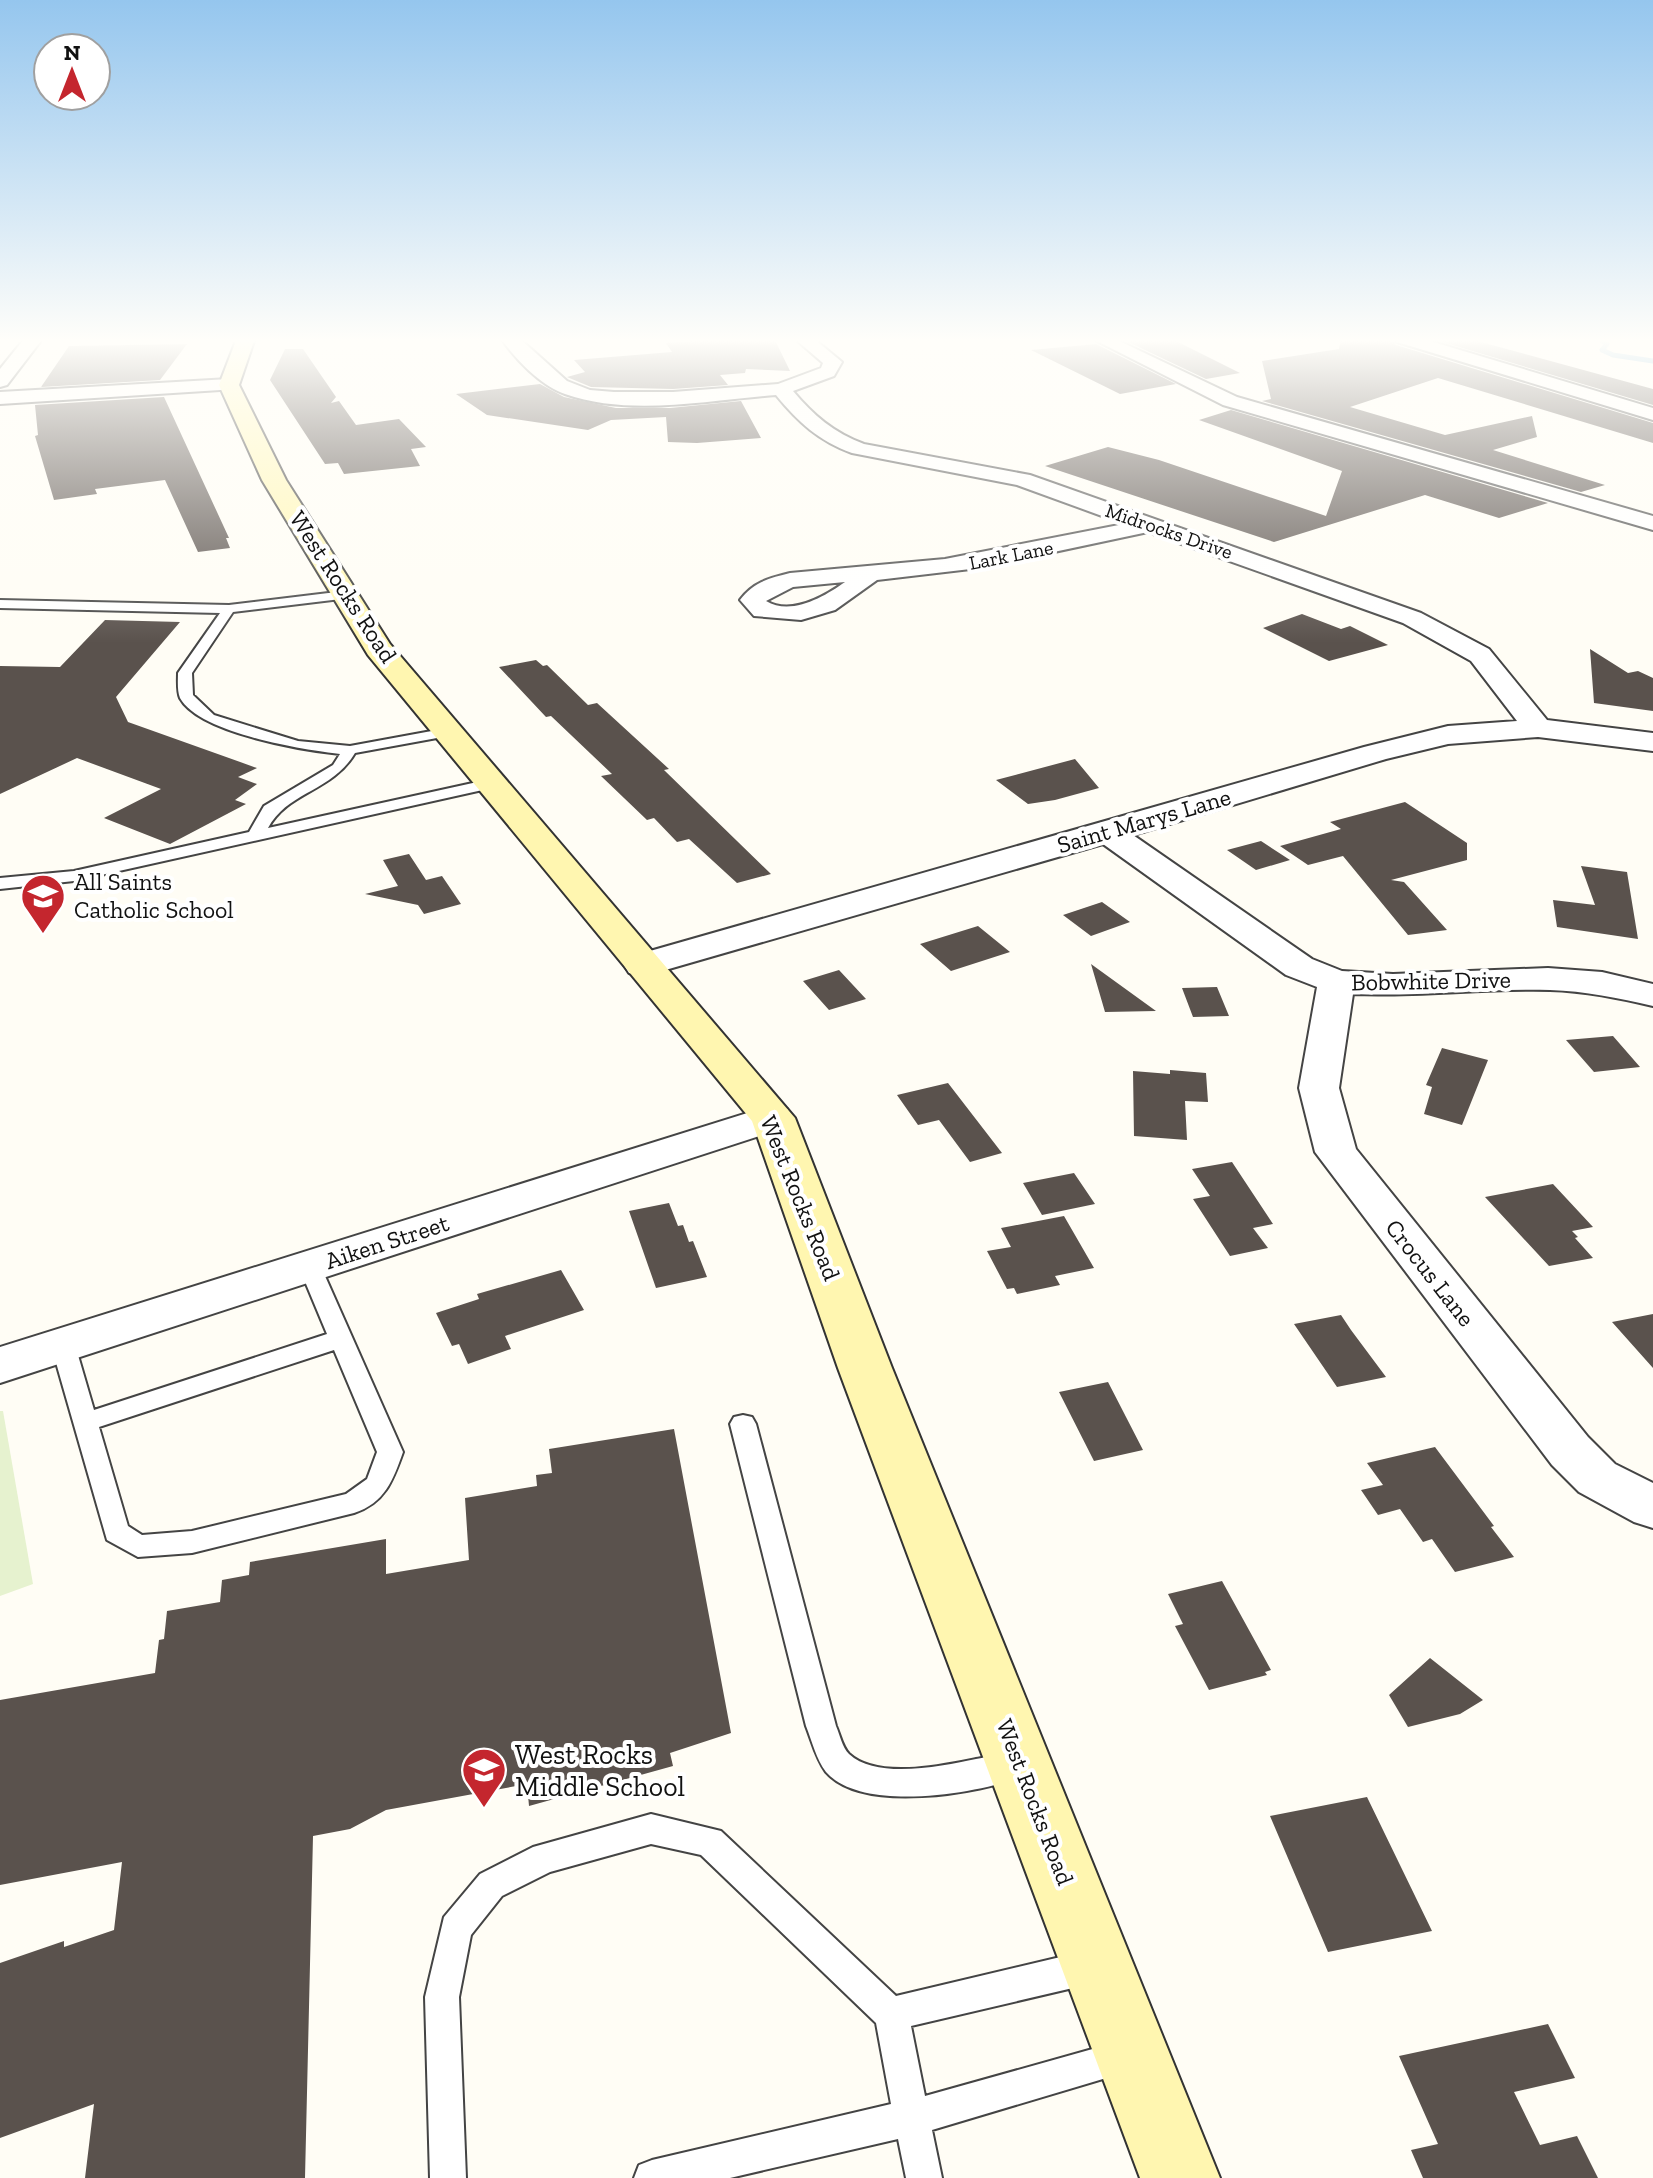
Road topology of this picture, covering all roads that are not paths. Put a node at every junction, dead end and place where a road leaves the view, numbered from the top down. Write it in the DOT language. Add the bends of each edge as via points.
graph roads {
  1 [pos="255,440"];
  2 [pos="833,440"];
  3 [pos="1364,440"];
  4 [pos="1653,523"];
  5 [pos="1149,525"];
  6 [pos="871,573"];
  7 [pos="345,595"];
  8 [pos="0,604"];
  9 [pos="229,609"];
  10 [pos="1538,728"];
  11 [pos="448,732"];
  12 [pos="1653,742"];
  13 [pos="350,750"];
  14 [pos="491,784"];
  15 [pos="1108,832"];
  16 [pos="256,835"];
  17 [pos="0,883"];
  18 [pos="642,965"];
  19 [pos="1336,982"];
  20 [pos="1653,995"];
  21 [pos="773,1118"];
  22 [pos="310,1267"];
  23 [pos="342,1338"];
  24 [pos="63,1345"];
  25 [pos="0,1365"];
  26 [pos="86,1422"];
  27 [pos="743,1424"];
  28 [pos="1653,1507"];
  29 [pos="1021,1764"];
  30 [pos="1098,1965"];
  31 [pos="891,2014"];
  32 [pos="1132,2055"];
  33 [pos="914,2117"];
  34 [pos="448,2178"];
  35 [pos="652,2178"];
  36 [pos="924,2178"];
  37 [pos="1180,2178"];
  1 -- 7 [label="main road, West Rocks Road"];
  2 -- 5 [label="street, Midrocks Drive" via="1022,480"];
  3 -- 4 [label="street"];
  5 -- 6 [label="street, Lark Lane" via="975,564"];
  5 -- 10 [label="street, Midrocks Drive" via="1362,598 1449,637 1480,655"];
  7 -- 9 [label="lane"];
  7 -- 11 [label="main road, West Rocks Road" via="378,649"];
  8 -- 9 [label="lane"];
  9 -- 13 [label="lane" via="185,673 186,696 209,718 297,745"];
  10 -- 12 [label="street, Saint Marys Lane"];
  10 -- 15 [label="street, Saint Marys Lane" via="1448,735 1390,749"];
  11 -- 13 [label="lane"];
  11 -- 14 [label="main road, West Rocks Road"];
  13 -- 16 [label="lane" via="339,768 270,809"];
  14 -- 16 [label="lane"];
  14 -- 18 [label="main road, West Rocks Road"];
  15 -- 18 [label="street, Saint Marys Lane"];
  15 -- 19 [label="street, Bobwhite Drive" via="1299,967"];
  16 -- 17 [label="lane" via="74,876"];
  18 -- 21 [label="main road, West Rocks Road"];
  19 -- 20 [label="street, Bobwhite Drive" via="1548,979 1602,983"];
  19 -- 28 [label="street, Crocus Lane" via="1319,1088 1336,1152 1570,1451 1597,1478"];
  21 -- 22 [label="street, Aiken Street"];
  21 -- 29 [label="main road, West Rocks Road"];
  22 -- 23 [label="lane"];
  22 -- 24 [label="street, Aiken Street"];
  23 -- 26 [label="lane"];
  23 -- 26 [label="lane" via="390,1452 378,1485 354,1503 192,1542 138,1546 116,1532"];
  24 -- 25 [label="street, Aiken Street"];
  24 -- 26 [label="lane"];
  27 -- 29 [label="lane" via="821,1726 837,1763 864,1780 915,1783"];
  29 -- 30 [label="main road, West Rocks Road"];
  30 -- 31 [label="lane"];
  30 -- 32 [label="main road, West Rocks Road"];
  31 -- 33 [label="lane"];
  31 -- 34 [label="lane" via="710,1842 651,1829 544,1858 491,1885 456,1928 442,1997"];
  32 -- 33 [label="lane"];
  32 -- 37 [label="main road, West Rocks Road"];
  33 -- 35 [label="lane"];
  33 -- 36 [label="lane"];
}
